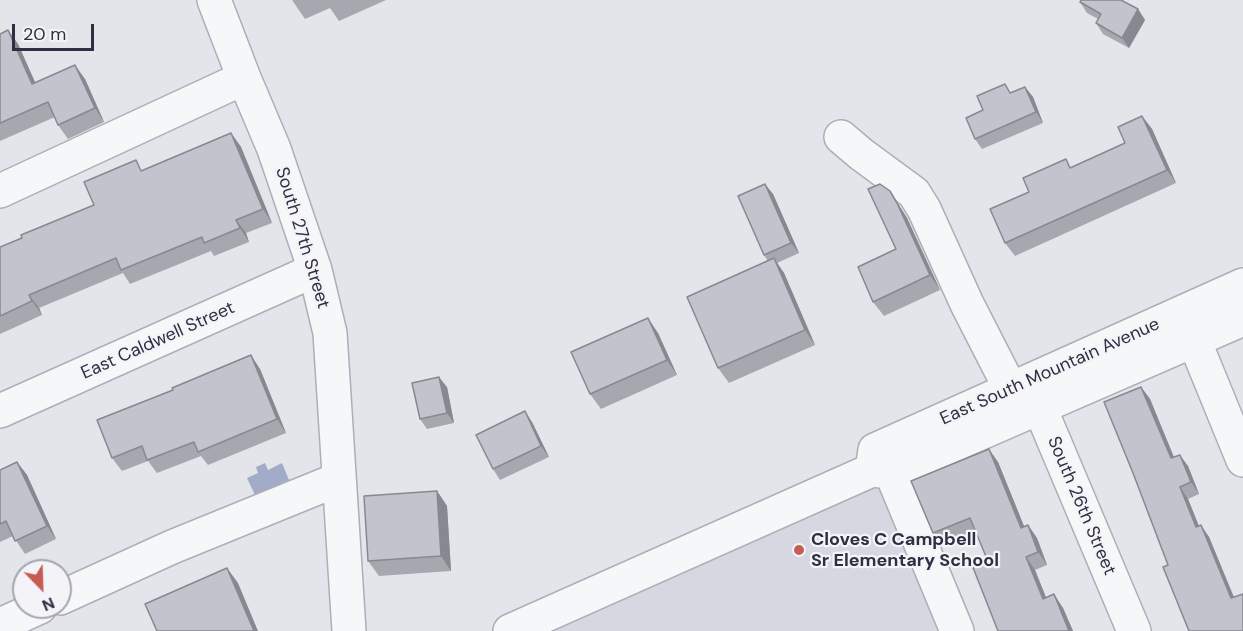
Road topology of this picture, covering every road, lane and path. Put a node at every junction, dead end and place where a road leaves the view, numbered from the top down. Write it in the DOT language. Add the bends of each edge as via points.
graph roads {
  1 [pos="214,0"];
  2 [pos="244,78"];
  3 [pos="841,137"];
  4 [pos="0,191"];
  5 [pos="315,270"];
  6 [pos="1243,285"];
  7 [pos="1243,319"];
  8 [pos="1194,340"];
  9 [pos="1026,394"];
  10 [pos="0,411"];
  11 [pos="1243,460"];
  12 [pos="882,471"];
  13 [pos="339,479"];
  14 [pos="72,593"];
  15 [pos="349,631"];
  16 [pos="510,631"];
  17 [pos="957,631"];
  18 [pos="1134,631"];
  1 -- 2 [label="street, South 27th Street"];
  2 -- 4 [label="street"];
  2 -- 5 [label="street, South 27th Street" via="274,149"];
  3 -- 9 [label="street, South 26th Street" via="914,193 967,304"];
  5 -- 10 [label="street, East Caldwell Street"];
  5 -- 13 [label="street, South 27th Street" via="330,333"];
  6 -- 9 [label="street, East South Mountain Avenue"];
  7 -- 8 [label="street, East South Mountain Avenue"];
  8 -- 9 [label="street, East South Mountain Avenue"];
  8 -- 11 [label="street"];
  9 -- 12 [label="street, East South Mountain Avenue"];
  9 -- 18 [label="street, South 26th Street"];
  12 -- 16 [label="street, East South Mountain Avenue"];
  12 -- 17 [label="street"];
  13 -- 14 [label="street"];
  13 -- 15 [label="street, South 27th Street"];
}
